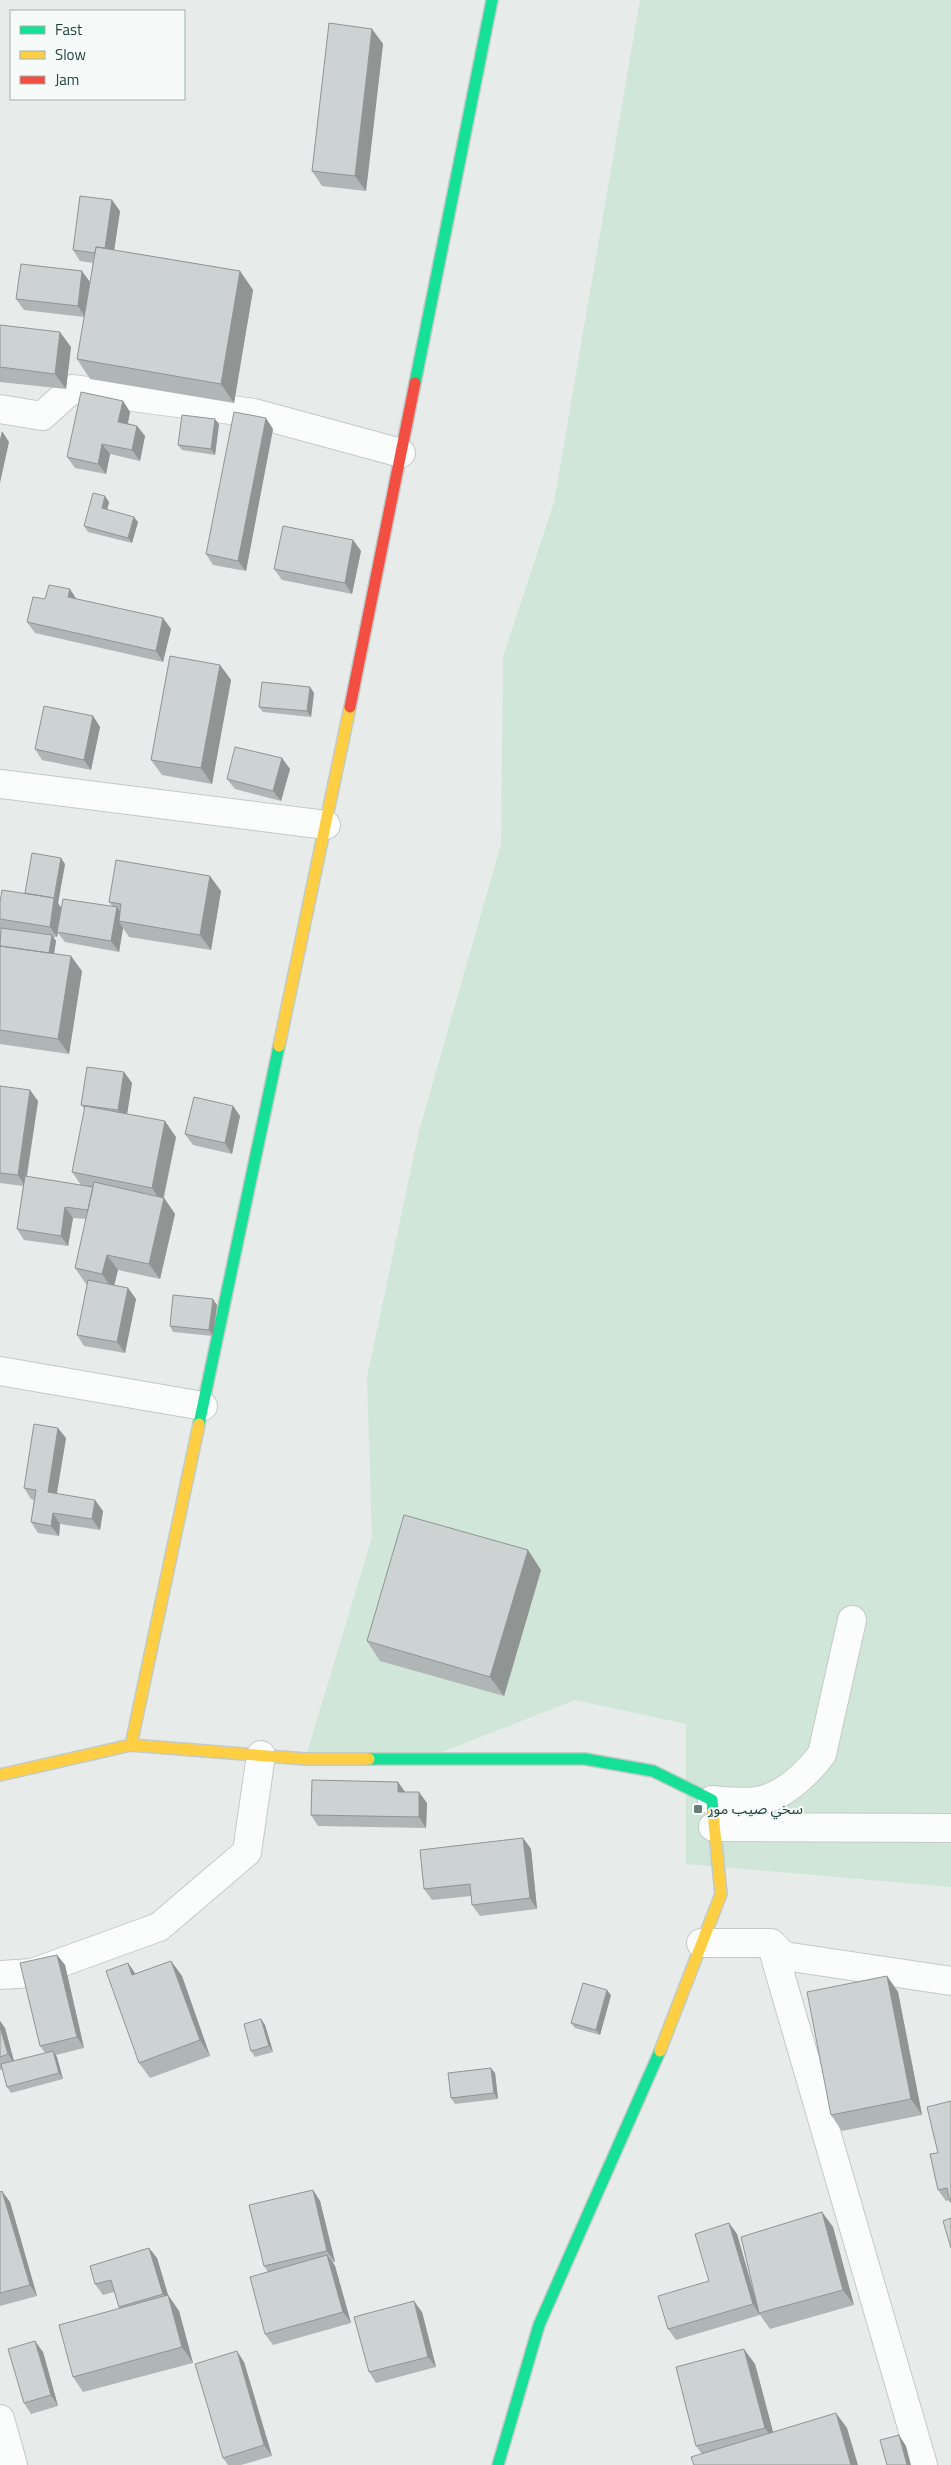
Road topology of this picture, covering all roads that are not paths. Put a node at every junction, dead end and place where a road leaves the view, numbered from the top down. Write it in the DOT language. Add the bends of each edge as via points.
graph roads {
  1 [pos="492,0"];
  2 [pos="0,409"];
  3 [pos="401,453"];
  4 [pos="0,784"];
  5 [pos="326,825"];
  6 [pos="0,1371"];
  7 [pos="203,1406"];
  8 [pos="852,1620"];
  9 [pos="131,1746"];
  10 [pos="261,1755"];
  11 [pos="0,1775"];
  12 [pos="713,1813"];
  13 [pos="951,1828"];
  14 [pos="771,1943"];
  15 [pos="702,1944"];
  16 [pos="0,1975"];
  17 [pos="951,1981"];
  18 [pos="0,2419"];
  19 [pos="13,2465"];
  20 [pos="498,2465"];
  21 [pos="923,2465"];
  1 -- 3 [label="street"];
  2 -- 3 [label="street" via="42,416 72,389 254,413"];
  3 -- 5 [label="street"];
  4 -- 5 [label="street"];
  5 -- 7 [label="street"];
  6 -- 7 [label="street"];
  7 -- 9 [label="street"];
  8 -- 12 [label="street" via="822,1754 810,1771 782,1792"];
  9 -- 10 [label="street"];
  9 -- 11 [label="street"];
  10 -- 12 [label="street" via="305,1759 585,1760 654,1771"];
  10 -- 16 [label="street" via="247,1852 159,1927 32,1973"];
  12 -- 13 [label="street"];
  12 -- 15 [label="street" via="720,1894"];
  14 -- 15 [label="street"];
  14 -- 17 [label="street" via="784,1956"];
  14 -- 21 [label="street"];
  15 -- 20 [label="street" via="648,2082 539,2325"];
  18 -- 19 [label="street"];
}
